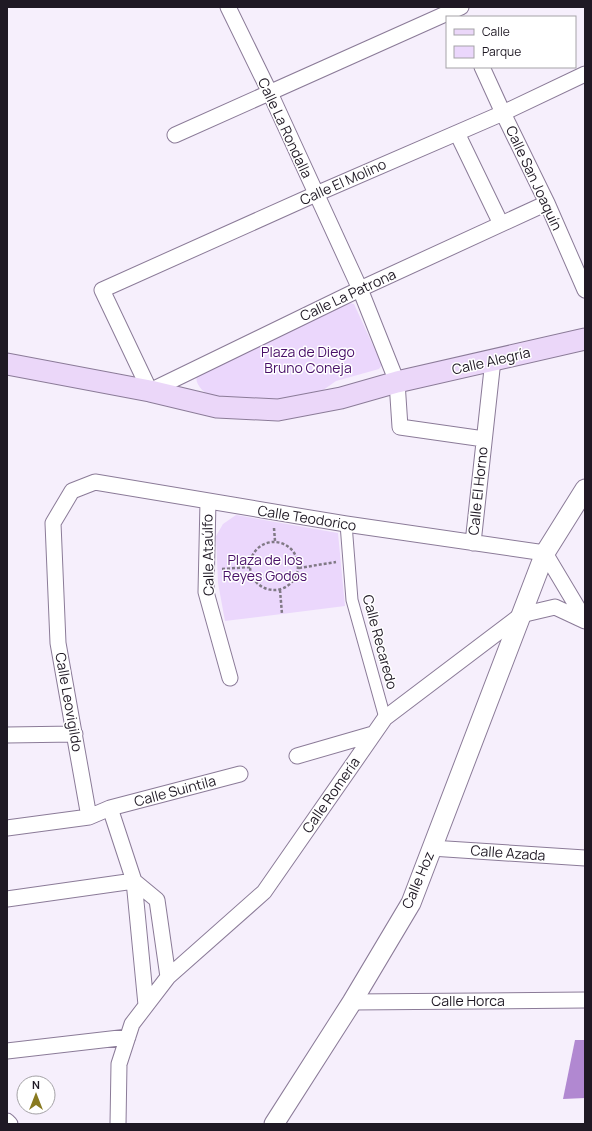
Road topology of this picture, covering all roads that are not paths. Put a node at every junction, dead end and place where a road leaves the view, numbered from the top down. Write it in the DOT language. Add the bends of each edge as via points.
graph roads {
  1 [pos="228,7"];
  2 [pos="458,10"];
  3 [pos="482,68"];
  4 [pos="585,74"];
  5 [pos="270,93"];
  6 [pos="503,113"];
  7 [pos="457,133"];
  8 [pos="175,136"];
  9 [pos="316,194"];
  10 [pos="546,203"];
  11 [pos="501,224"];
  12 [pos="360,289"];
  13 [pos="585,290"];
  14 [pos="585,339"];
  15 [pos="492,360"];
  16 [pos="7,364"];
  17 [pos="397,382"];
  18 [pos="150,391"];
  19 [pos="484,439"];
  20 [pos="585,489"];
  21 [pos="72,491"];
  22 [pos="208,501"];
  23 [pos="346,524"];
  24 [pos="473,543"];
  25 [pos="545,553"];
  26 [pos="521,616"];
  27 [pos="585,620"];
  28 [pos="230,678"];
  29 [pos="385,718"];
  30 [pos="7,734"];
  31 [pos="75,734"];
  32 [pos="373,734"];
  33 [pos="297,756"];
  34 [pos="240,774"];
  35 [pos="110,808"];
  36 [pos="89,817"];
  37 [pos="7,828"];
  38 [pos="431,848"];
  39 [pos="585,858"];
  40 [pos="134,881"];
  41 [pos="7,899"];
  42 [pos="168,977"];
  43 [pos="585,1000"];
  44 [pos="352,1002"];
  45 [pos="146,1005"];
  46 [pos="128,1037"];
  47 [pos="7,1051"];
  48 [pos="7,1121"];
  49 [pos="10,1124"];
  50 [pos="118,1124"];
  51 [pos="274,1124"];
  1 -- 5 [label="street, Calle La Rondalla"];
  2 -- 5 [label="street"];
  3 -- 6 [label="street, Calle San Joaquín"];
  4 -- 6 [label="street, Calle El Molino"];
  5 -- 8 [label="street"];
  5 -- 9 [label="street, Calle La Rondalla"];
  6 -- 7 [label="street, Calle El Molino"];
  6 -- 10 [label="street, Calle San Joaquín"];
  7 -- 9 [label="street, Calle El Molino"];
  7 -- 11 [label="street"];
  9 -- 12 [label="street, Calle La Rondalla"];
  9 -- 18 [label="street, Calle El Molino" via="102,290"];
  10 -- 11 [label="street, Calle La Patrona"];
  10 -- 13 [label="street, Calle San Joaquín"];
  11 -- 12 [label="street, Calle La Patrona"];
  12 -- 17 [label="street, Calle La Rondalla"];
  12 -- 18 [label="street, Calle La Patrona"];
  14 -- 15 [label="main road, Calle Alegría"];
  15 -- 17 [label="main road, Calle Alegría"];
  15 -- 19 [label="street, Calle El Horno"];
  16 -- 18 [label="main road"];
  17 -- 18 [label="main road" via="341,398 278,410 217,407"];
  17 -- 19 [label="street, Calle El Horno" via="400,427"];
  19 -- 24 [label="street, Calle El Horno"];
  20 -- 25 [label="street"];
  21 -- 22 [label="street, Calle Teodorico" via="95,482"];
  21 -- 31 [label="street, Calle Leovigildo" via="54,523 58,643"];
  22 -- 23 [label="street, Calle Teodorico"];
  22 -- 28 [label="street, Calle Ataúlfo" via="206,592"];
  23 -- 24 [label="street, Calle Teodorico"];
  23 -- 29 [label="street, Calle Recaredo" via="352,600"];
  24 -- 25 [label="street, Calle Teodorico"];
  25 -- 26 [label="street"];
  25 -- 27 [label="street"];
  26 -- 27 [label="street" via="555,607"];
  26 -- 29 [label="street, Calle Romería"];
  26 -- 38 [label="street, Calle Hoz"];
  29 -- 32 [label="street, Calle Romería"];
  30 -- 31 [label="street"];
  31 -- 36 [label="street, Calle Leovigildo"];
  32 -- 33 [label="street"];
  32 -- 42 [label="street, Calle Romería" via="264,892"];
  34 -- 35 [label="street, Calle Suintila"];
  35 -- 36 [label="street"];
  35 -- 40 [label="street"];
  36 -- 37 [label="street"];
  38 -- 39 [label="street, Calle Azada"];
  38 -- 44 [label="street, Calle Hoz" via="411,903"];
  40 -- 41 [label="street"];
  40 -- 42 [label="street" via="157,900"];
  40 -- 45 [label="street"];
  42 -- 45 [label="street, Calle Romería"];
  43 -- 44 [label="street, Calle Horca"];
  44 -- 51 [label="street, Calle Hoz"];
  45 -- 46 [label="street, Calle Romería" via="132,1024"];
  46 -- 47 [label="street"];
  46 -- 50 [label="street, Calle Romería" via="119,1064"];
  48 -- 49 [label="street"];
}
